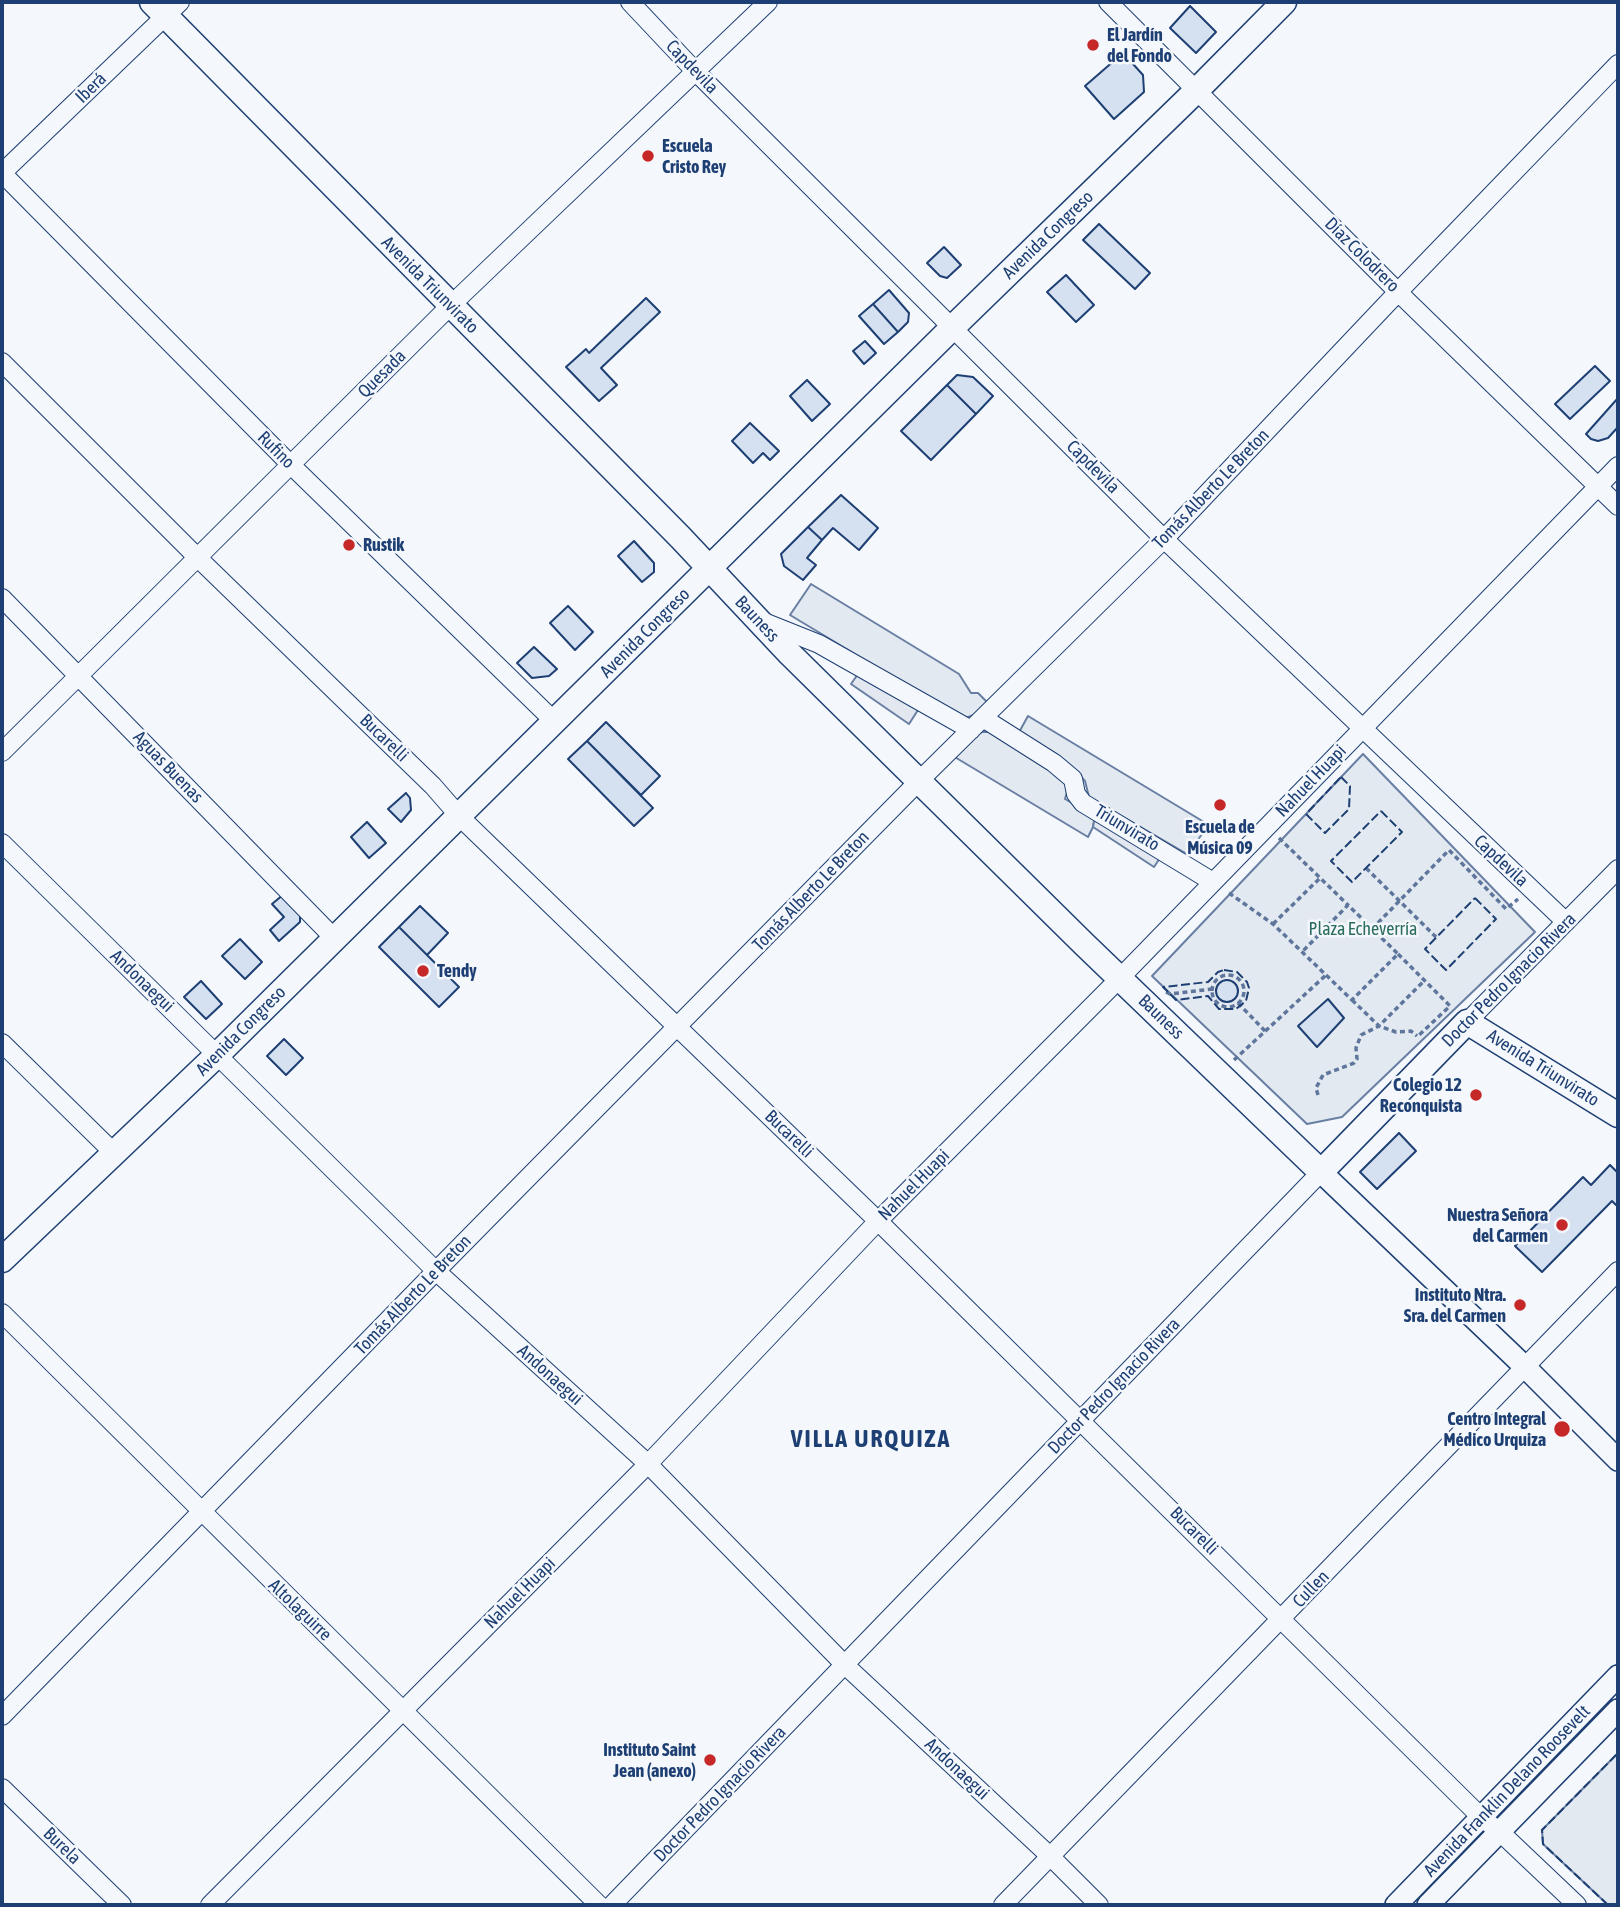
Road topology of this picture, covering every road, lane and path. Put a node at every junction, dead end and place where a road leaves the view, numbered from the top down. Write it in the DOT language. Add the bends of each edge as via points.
graph roads {
  1 [pos="630,2"];
  2 [pos="768,2"];
  3 [pos="1108,2"];
  4 [pos="1284,2"];
  5 [pos="166,6"];
  6 [pos="1618,64"];
  7 [pos="695,71"];
  8 [pos="1197,90"];
  9 [pos="2,173"];
  10 [pos="1398,292"];
  11 [pos="450,306"];
  12 [pos="953,327"];
  13 [pos="2,362"];
  14 [pos="290,464"];
  15 [pos="1618,466"];
  16 [pos="1598,486"];
  17 [pos="1618,506"];
  18 [pos="1164,540"];
  19 [pos="197,557"];
  20 [pos="709,568"];
  21 [pos="2,598"];
  22 [pos="758,620"];
  23 [pos="79,675"];
  24 [pos="555,722"];
  25 [pos="976,724"];
  26 [pos="1362,729"];
  27 [pos="2,752"];
  28 [pos="920,780"];
  29 [pos="460,817"];
  30 [pos="1267,826"];
  31 [pos="2,843"];
  32 [pos="1366,868"];
  33 [pos="1618,869"];
  34 [pos="1320,878"];
  35 [pos="1213,882"];
  36 [pos="1531,889"];
  37 [pos="1400,902"];
  38 [pos="1348,905"];
  39 [pos="1566,922"];
  40 [pos="1273,924"];
  41 [pos="1372,929"];
  42 [pos="1436,937"];
  43 [pos="334,938"];
  44 [pos="1302,951"];
  45 [pos="1398,954"];
  46 [pos="1326,975"];
  47 [pos="1120,978"];
  48 [pos="1425,980"];
  49 [pos="1212,989"];
  50 [pos="1143,1000"];
  51 [pos="1352,1000"];
  52 [pos="1238,1003"];
  53 [pos="1467,1022"];
  54 [pos="1379,1026"];
  55 [pos="678,1027"];
  56 [pos="1266,1032"];
  57 [pos="2,1043"];
  58 [pos="218,1054"];
  59 [pos="1220,1073"];
  60 [pos="1318,1095"];
  61 [pos="1618,1115"];
  62 [pos="114,1153"];
  63 [pos="1321,1172"];
  64 [pos="878,1221"];
  65 [pos="2,1260"];
  66 [pos="436,1271"];
  67 [pos="1618,1271"];
  68 [pos="2,1313"];
  69 [pos="1524,1366"];
  70 [pos="1082,1420"];
  71 [pos="1618,1460"];
  72 [pos="648,1464"];
  73 [pos="201,1513"];
  74 [pos="1282,1619"];
  75 [pos="845,1665"];
  76 [pos="1618,1676"];
  77 [pos="1618,1710"];
  78 [pos="404,1712"];
  79 [pos="2,1716"];
  80 [pos="2,1788"];
  81 [pos="1482,1818"];
  82 [pos="1500,1832"];
  83 [pos="1051,1857"];
  84 [pos="122,1905"];
  85 [pos="210,1905"];
  86 [pos="599,1905"];
  87 [pos="612,1905"];
  88 [pos="1003,1905"];
  89 [pos="1099,1905"];
  90 [pos="1396,1905"];
  91 [pos="1428,1905"];
  92 [pos="1577,1905"];
  1 -- 7 [label="street, Capdevila"];
  2 -- 7 [label="street, Quesada"];
  3 -- 8 [label="street, Díaz Colodrero"];
  4 -- 8 [label="main road, Avenida Congreso"];
  5 -- 9 [label="street, Iberá"];
  5 -- 11 [label="main road, Avenida Triunvirato"];
  6 -- 10 [label="street, Tomás Alberto Le Breton"];
  7 -- 11 [label="street, Quesada"];
  7 -- 12 [label="street, Capdevila"];
  8 -- 10 [label="street, Díaz Colodrero"];
  8 -- 12 [label="main road, Avenida Congreso"];
  9 -- 14 [label="street, Rufino"];
  10 -- 16 [label="street, Díaz Colodrero"];
  10 -- 18 [label="street, Tomás Alberto Le Breton"];
  11 -- 14 [label="street, Quesada"];
  11 -- 20 [label="main road, Avenida Triunvirato"];
  12 -- 18 [label="street, Capdevila"];
  12 -- 20 [label="main road, Avenida Congreso"];
  13 -- 19 [label="street, Bucarelli"];
  14 -- 19 [label="street, Quesada"];
  14 -- 24 [label="street, Rufino"];
  15 -- 16 [label="street, Nahuel Huapi"];
  16 -- 17 [label="street, Díaz Colodrero"];
  16 -- 26 [label="street, Nahuel Huapi"];
  18 -- 25 [label="street, Tomás Alberto Le Breton"];
  18 -- 26 [label="street, Capdevila"];
  19 -- 23 [label="street, Quesada"];
  19 -- 29 [label="street, Bucarelli"];
  20 -- 22 [label="main road, Bauness"];
  20 -- 24 [label="main road, Avenida Congreso"];
  21 -- 23 [label="street, Aguas Buenas"];
  22 -- 25 [label="street, Triunvirato" via="819,645"];
  22 -- 28 [label="main road, Bauness"];
  23 -- 27 [label="street, Quesada"];
  23 -- 43 [label="street, Aguas Buenas"];
  24 -- 29 [label="main road, Avenida Congreso"];
  25 -- 28 [label="street, Tomás Alberto Le Breton"];
  25 -- 35 [label="street, Triunvirato" via="1054,763 1073,779 1083,803"];
  26 -- 30 [label="street, Nahuel Huapi"];
  26 -- 36 [label="street, Capdevila"];
  28 -- 47 [label="main road, Bauness"];
  28 -- 55 [label="street, Tomás Alberto Le Breton"];
  29 -- 43 [label="main road, Avenida Congreso"];
  29 -- 55 [label="street, Bucarelli"];
  30 -- 34 [label="path"];
  30 -- 35 [label="street, Nahuel Huapi"];
  31 -- 58 [label="street, Andonaegui"];
  32 -- 37 [label="path"];
  33 -- 39 [label="street, Doctor Pedro Ignacio Rivera"];
  34 -- 38 [label="path"];
  34 -- 40 [label="path"];
  35 -- 40 [label="path"];
  35 -- 47 [label="street, Nahuel Huapi"];
  36 -- 37 [label="path" via="1506,909 1449,850"];
  36 -- 39 [label="street, Capdevila"];
  37 -- 41 [label="path"];
  37 -- 42 [label="path"];
  38 -- 41 [label="path"];
  38 -- 44 [label="path"];
  39 -- 53 [label="street, Doctor Pedro Ignacio Rivera"];
  40 -- 44 [label="path"];
  41 -- 45 [label="path"];
  43 -- 58 [label="main road, Avenida Congreso"];
  44 -- 46 [label="path"];
  45 -- 48 [label="path"];
  45 -- 51 [label="path"];
  46 -- 51 [label="path"];
  46 -- 56 [label="path"];
  47 -- 50 [label="main road, Bauness"];
  47 -- 64 [label="street, Nahuel Huapi"];
  48 -- 54 [label="path"];
  48 -- 54 [label="path" via="1450,1006 1417,1037 1411,1031"];
  49 -- 50 [label="path" via="1170,994 1160,989"];
  49 -- 52 [label="path" via="1219,1004"];
  49 -- 52 [label="path" via="1219,977 1235,976 1244,989"];
  50 -- 59 [label="main road, Bauness"];
  51 -- 54 [label="path"];
  52 -- 56 [label="path"];
  53 -- 61 [label="main road, Avenida Triunvirato"];
  53 -- 63 [label="main road, Doctor Pedro Ignacio Rivera"];
  54 -- 60 [label="path" via="1361,1035 1354,1063 1323,1075 1316,1088"];
  55 -- 64 [label="street, Bucarelli"];
  55 -- 66 [label="street, Tomás Alberto Le Breton"];
  56 -- 59 [label="path"];
  57 -- 62 [label="street"];
  58 -- 62 [label="main road, Avenida Congreso"];
  58 -- 66 [label="street, Andonaegui"];
  59 -- 63 [label="main road, Bauness"];
  62 -- 65 [label="main road, Avenida Congreso"];
  63 -- 69 [label="street, Bauness"];
  63 -- 70 [label="street, Doctor Pedro Ignacio Rivera"];
  64 -- 70 [label="street, Bucarelli"];
  64 -- 72 [label="street, Nahuel Huapi"];
  66 -- 72 [label="street, Andonaegui"];
  66 -- 73 [label="street, Tomás Alberto Le Breton"];
  67 -- 69 [label="street, Cullen"];
  68 -- 73 [label="street, Altolaguirre"];
  69 -- 71 [label="street, Bauness"];
  69 -- 74 [label="street, Cullen"];
  70 -- 74 [label="street, Bucarelli"];
  70 -- 75 [label="street, Doctor Pedro Ignacio Rivera"];
  72 -- 75 [label="street, Andonaegui"];
  72 -- 78 [label="street, Nahuel Huapi"];
  73 -- 78 [label="street, Altolaguirre"];
  73 -- 79 [label="street, Tomás Alberto Le Breton"];
  74 -- 81 [label="street, Bucarelli"];
  74 -- 83 [label="street, Cullen"];
  75 -- 83 [label="street, Andonaegui"];
  75 -- 87 [label="street, Doctor Pedro Ignacio Rivera"];
  76 -- 81 [label="street, Avenida Franklin Delano Roosevelt"];
  77 -- 82 [label="street, Avenida Franklin Delano Roosevelt"];
  78 -- 85 [label="street, Nahuel Huapi"];
  78 -- 86 [label="street, Altolaguirre"];
  80 -- 84 [label="street, Burela"];
  81 -- 82 [label="street, Bucarelli"];
  81 -- 90 [label="street, Avenida Franklin Delano Roosevelt"];
  82 -- 91 [label="street, Avenida Franklin Delano Roosevelt"];
  82 -- 92 [label="street, Bucarelli"];
  83 -- 88 [label="street, Cullen"];
  83 -- 89 [label="street, Andonaegui"];
}
